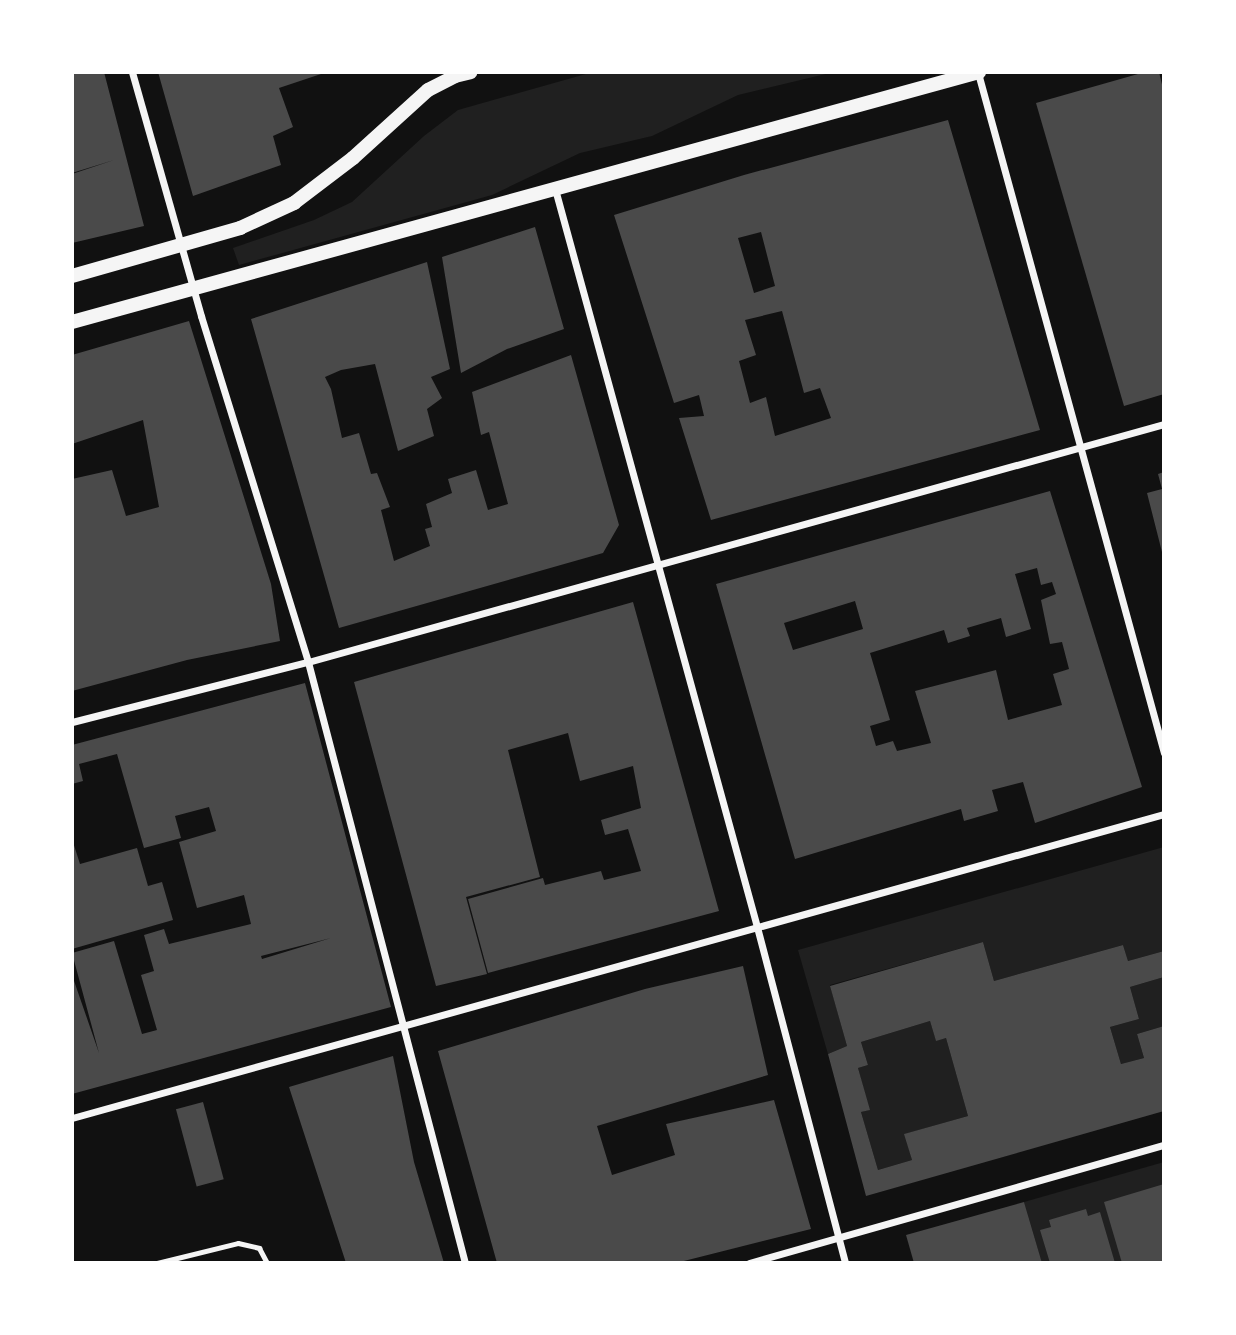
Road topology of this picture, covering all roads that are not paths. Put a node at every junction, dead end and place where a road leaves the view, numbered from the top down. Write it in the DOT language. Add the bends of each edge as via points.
graph roads {
  1 [pos="132,72"];
  2 [pos="471,72"];
  3 [pos="978,72"];
  4 [pos="555,189"];
  5 [pos="181,245"];
  6 [pos="72,276"];
  7 [pos="194,290"];
  8 [pos="72,322"];
  9 [pos="1164,424"];
  10 [pos="1082,446"];
  11 [pos="657,563"];
  12 [pos="308,662"];
  13 [pos="72,722"];
  14 [pos="1164,753"];
  15 [pos="1164,814"];
  16 [pos="757,927"];
  17 [pos="405,1024"];
  18 [pos="72,1118"];
  19 [pos="1164,1145"];
  20 [pos="838,1238"];
  21 [pos="157,1263"];
  22 [pos="267,1263"];
  23 [pos="465,1263"];
  24 [pos="749,1263"];
  25 [pos="845,1263"];
  1 -- 5 [label="street"];
  2 -- 5 [label="main road" via="428,90 345,165 294,203 240,228"];
  3 -- 4 [label="main road"];
  3 -- 10 [label="street"];
  4 -- 7 [label="main road"];
  4 -- 11 [label="street"];
  5 -- 6 [label="main road"];
  5 -- 7 [label="street"];
  7 -- 8 [label="main road"];
  7 -- 12 [label="street"];
  9 -- 10 [label="street"];
  10 -- 11 [label="street"];
  10 -- 14 [label="street"];
  11 -- 12 [label="street"];
  11 -- 16 [label="street"];
  12 -- 13 [label="street"];
  12 -- 17 [label="street"];
  15 -- 16 [label="street"];
  16 -- 17 [label="street"];
  16 -- 20 [label="street"];
  17 -- 18 [label="street"];
  17 -- 23 [label="street"];
  19 -- 20 [label="street"];
  20 -- 24 [label="street"];
  20 -- 25 [label="street"];
  21 -- 22 [label="lane" via="238,1243 259,1248"];
}
